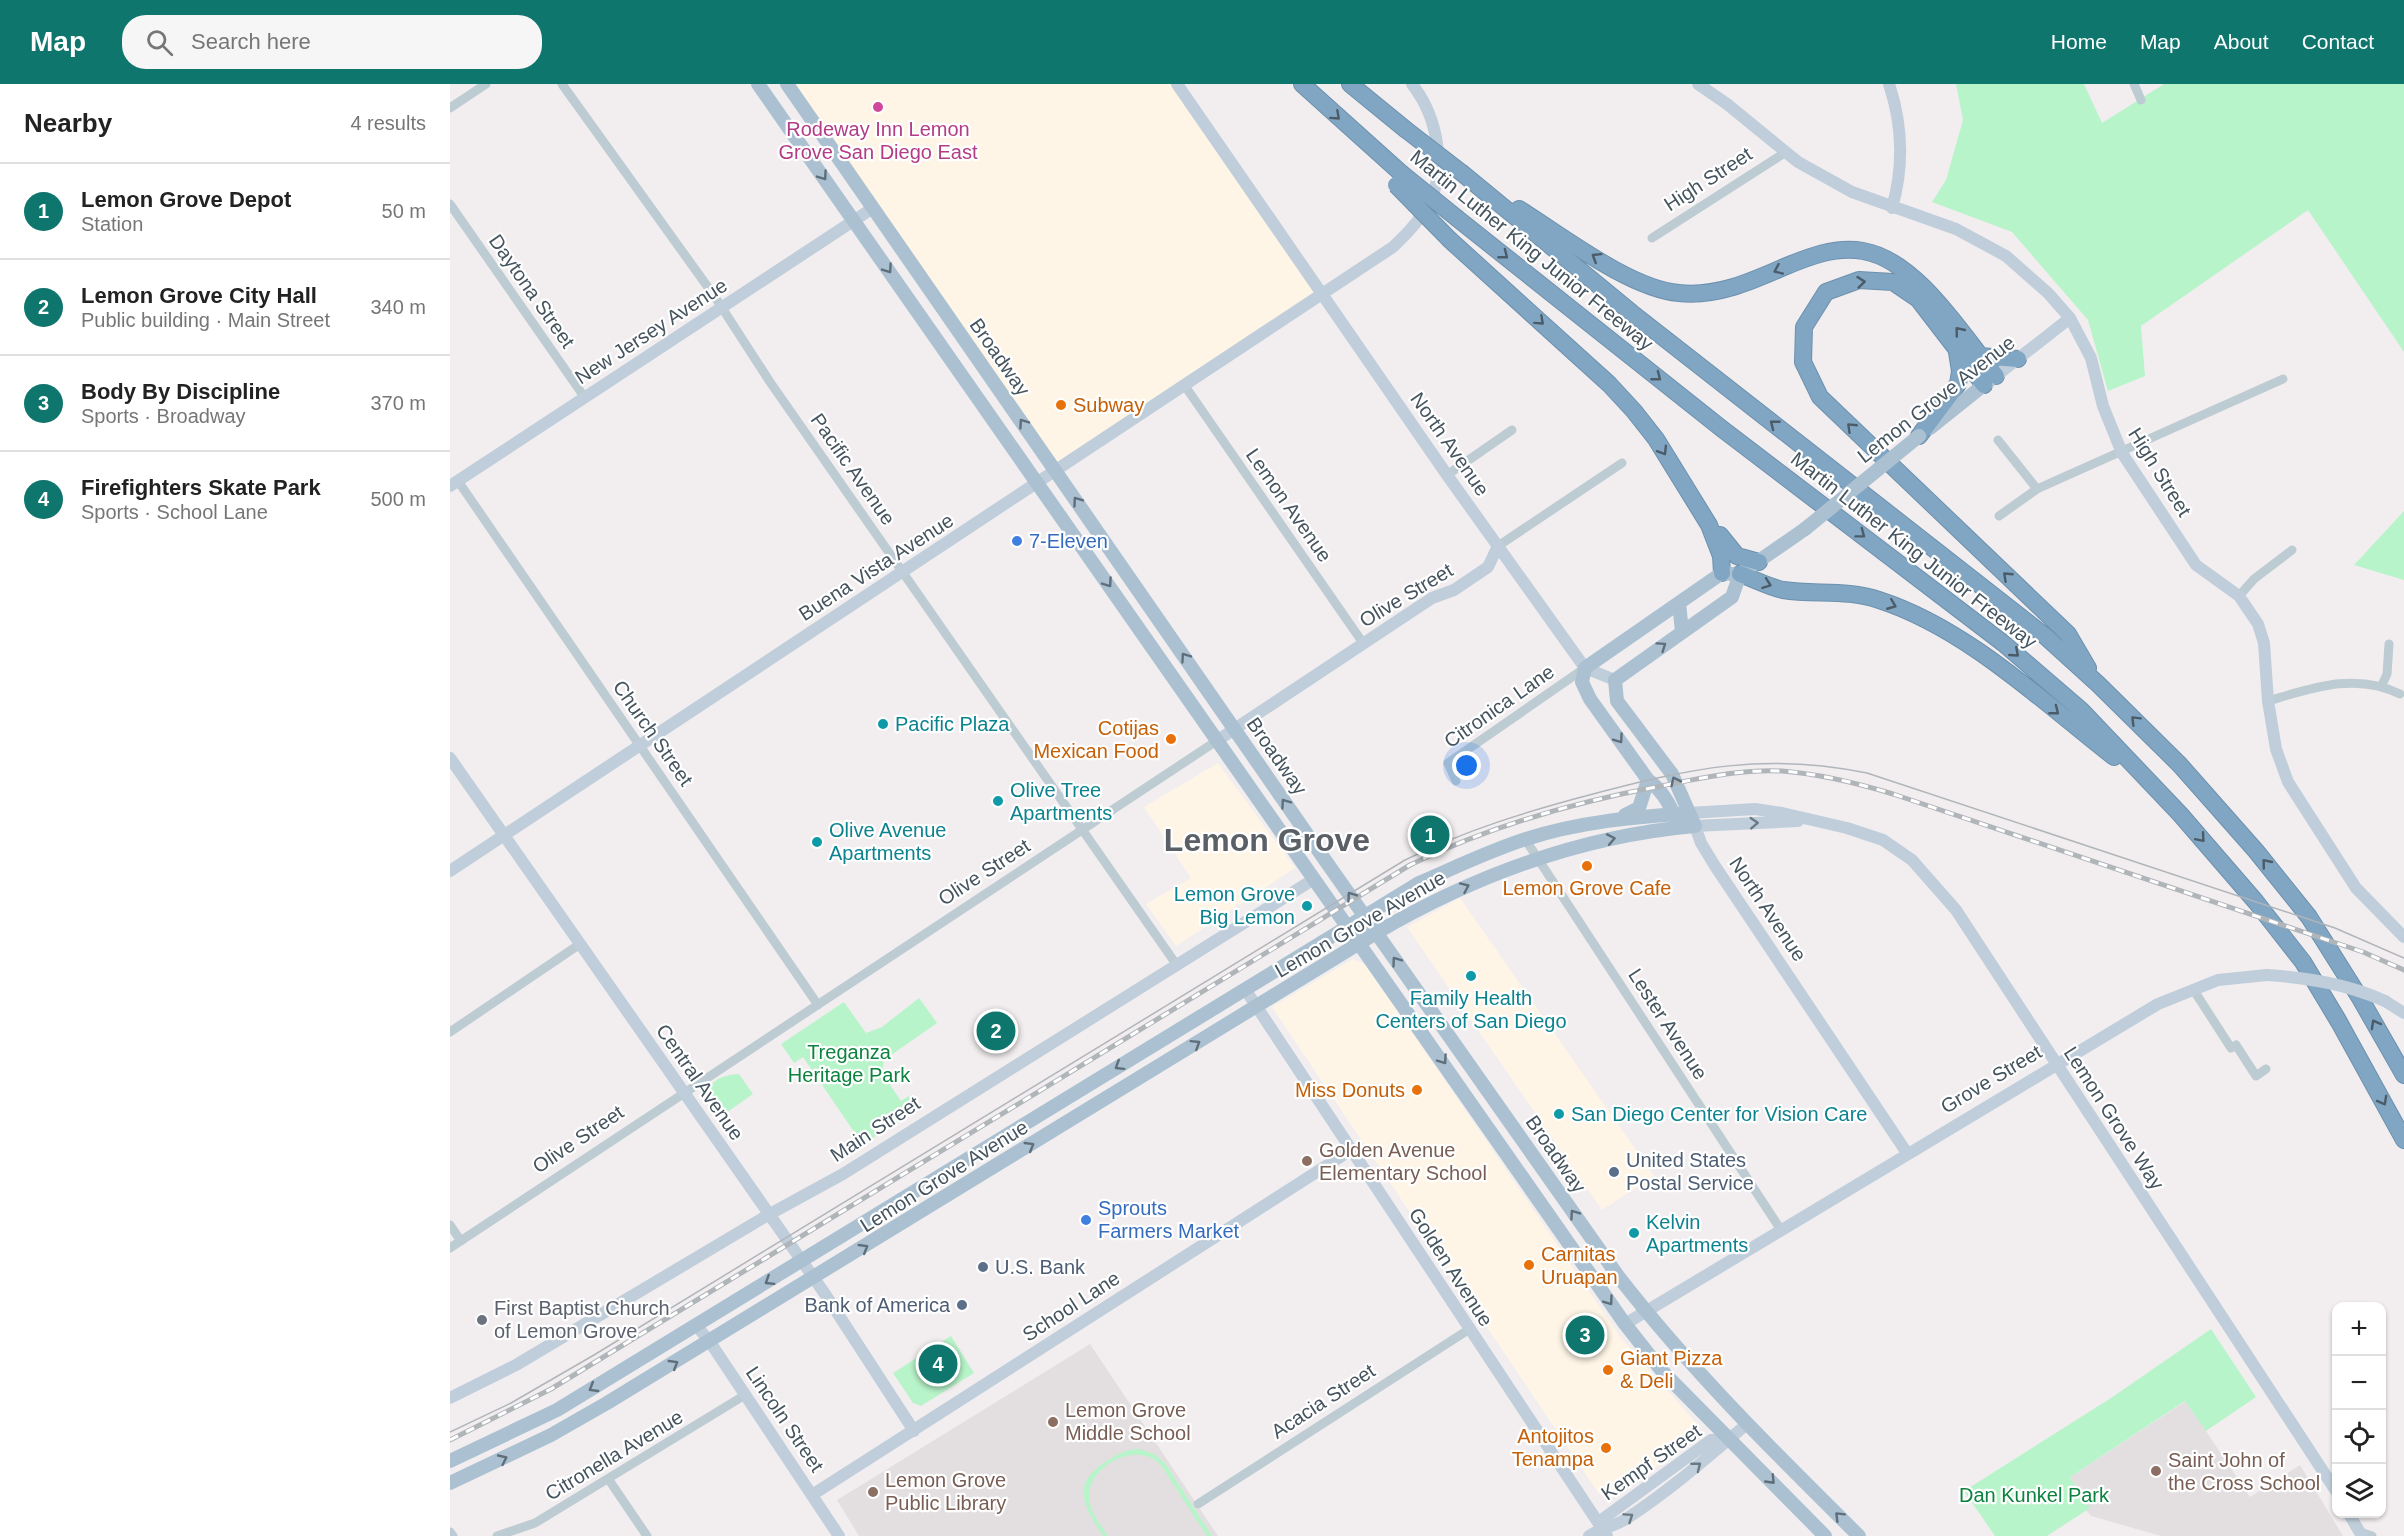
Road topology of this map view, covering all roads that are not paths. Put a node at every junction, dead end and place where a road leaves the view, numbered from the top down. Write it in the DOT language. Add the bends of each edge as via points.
graph roads {
  1 [pos="486,84"];
  2 [pos="562,84"];
  3 [pos="758,84"];
  4 [pos="787,84"];
  5 [pos="1177,84"];
  6 [pos="1302,84"];
  7 [pos="1350,84"];
  8 [pos="1412,84"];
  9 [pos="1698,84"];
  10 [pos="1889,84"];
  11 [pos="2134,84"];
  12 [pos="2141,100"];
  13 [pos="450,108"];
  14 [pos="1785,152"];
  15 [pos="1462,173"];
  16 [pos="1398,179"];
  17 [pos="450,204"];
  18 [pos="873,208"];
  19 [pos="1892,208"];
  20 [pos="854,221"];
  21 [pos="1652,238"];
  22 [pos="1324,295"];
  23 [pos="722,308"];
  24 [pos="2070,318"];
  25 [pos="1956,348"];
  26 [pos="1980,356"];
  27 [pos="2018,359"];
  28 [pos="2283,379"];
  29 [pos="1990,381"];
  30 [pos="1185,386"];
  31 [pos="585,398"];
  32 [pos="1512,430"];
  33 [pos="1919,436"];
  34 [pos="1998,440"];
  35 [pos="2122,453"];
  36 [pos="1622,463"];
  37 [pos="1056,471"];
  38 [pos="1448,475"];
  39 [pos="1038,483"];
  40 [pos="454,484"];
  41 [pos="2037,489"];
  42 [pos="1999,516"];
  43 [pos="1709,525"];
  44 [pos="1498,546"];
  45 [pos="2292,550"];
  46 [pos="1759,562"];
  47 [pos="903,572"];
  48 [pos="1722,573"];
  49 [pos="1740,574"];
  50 [pos="2239,596"];
  51 [pos="1679,603"];
  52 [pos="1682,632"];
  53 [pos="1364,643"];
  54 [pos="2389,644"];
  55 [pos="1585,668"];
  56 [pos="1615,680"];
  57 [pos="2098,684"];
  58 [pos="2382,685"];
  59 [pos="2400,694"];
  60 [pos="2268,701"];
  61 [pos="1234,729"];
  62 [pos="1218,740"];
  63 [pos="640,746"];
  64 [pos="450,758"];
  65 [pos="1648,780"];
  66 [pos="1456,781"];
  67 [pos="2162,795"];
  68 [pos="1689,813"];
  69 [pos="1674,814"];
  70 [pos="1606,821"];
  71 [pos="1814,821"];
  72 [pos="1695,826"];
  73 [pos="1678,828"];
  74 [pos="1082,829"];
  75 [pos="504,835"];
  76 [pos="1525,839"];
  77 [pos="1537,857"];
  78 [pos="450,871"];
  79 [pos="1314,879"];
  80 [pos="1365,916"];
  81 [pos="2388,919"];
  82 [pos="1348,927"];
  83 [pos="2404,927"];
  84 [pos="1376,933"];
  85 [pos="2404,937"];
  86 [pos="1360,943"];
  87 [pos="580,944"];
  88 [pos="1176,964"];
  89 [pos="1245,989"];
  90 [pos="2193,989"];
  91 [pos="818,1005"];
  92 [pos="1256,1006"];
  93 [pos="2404,1013"];
  94 [pos="450,1032"];
  95 [pos="2055,1064"];
  96 [pos="2266,1070"];
  97 [pos="2404,1075"];
  98 [pos="683,1092"];
  99 [pos="2404,1140"];
  100 [pos="1351,1150"];
  101 [pos="1907,1153"];
  102 [pos="768,1215"];
  103 [pos="450,1225"];
  104 [pos="1781,1230"];
  105 [pos="461,1241"];
  106 [pos="450,1248"];
  107 [pos="801,1261"];
  108 [pos="814,1279"];
  109 [pos="1646,1312"];
  110 [pos="1625,1324"];
  111 [pos="696,1325"];
  112 [pos="1468,1330"];
  113 [pos="710,1342"];
  114 [pos="745,1395"];
  115 [pos="450,1398"];
  116 [pos="1747,1424"];
  117 [pos="914,1431"];
  118 [pos="1730,1439"];
  119 [pos="450,1461"];
  120 [pos="609,1480"];
  121 [pos="450,1483"];
  122 [pos="2332,1483"];
  123 [pos="812,1496"];
  124 [pos="1198,1504"];
  125 [pos="2352,1518"];
  126 [pos="1604,1532"];
  127 [pos="2364,1535"];
  128 [pos="497,1536"];
  129 [pos="647,1536"];
  130 [pos="840,1536"];
  131 [pos="1589,1536"];
  132 [pos="1825,1536"];
  133 [pos="1859,1536"];
  1 -- 13 [label="street"];
  2 -- 23 [label="street, Pacific Avenue"];
  3 -- 20 [label="main road, Broadway, one-way"];
  4 -- 18 [label="main road, Broadway"];
  5 -- 22 [label="street, North Avenue"];
  6 -- 16 [label="highway, one-way" via="1372,148"];
  7 -- 15 [label="highway, Martin Luther King Junior Freeway, bridge"];
  8 -- 22 [label="street, Buena Vista Avenue" via="1433,124 1440,174 1435,192 1417,224 1393,247"];
  9 -- 14 [label="street, High Street"];
  10 -- 19 [label="street" via="1902,163"];
  11 -- 12 [label="street"];
  14 -- 19 [label="street, High Street" via="1852,192"];
  14 -- 21 [label="street, High Street"];
  26 -- 15 [label="highway, one-way" via="1919,282 1884,258 1863,251 1836,250 1807,257 1746,284 1708,293 1678,293 1630,278"];
  57 -- 15 [label="highway, Martin Luther King Junior Freeway, one-way" via="2045,636 1632,313"];
  16 -- 43 [label="highway, one-way, bridge" via="1450,240 1609,384 1656,439"];
  16 -- 67 [label="highway, Martin Luther King Junior Freeway, one-way, bridge" via="1458,219 1721,428 2003,643 2081,710"];
  17 -- 31 [label="street, Daytona Street"];
  18 -- 20 [label="street, New Jersey Avenue"];
  37 -- 18 [label="main road, Broadway, one-way"];
  19 -- 24 [label="street, High Street" via="1981,241 2029,275"];
  20 -- 23 [label="street, New Jersey Avenue"];
  20 -- 39 [label="main road, Broadway, one-way"];
  22 -- 30 [label="street, Buena Vista Avenue"];
  22 -- 38 [label="street, North Avenue"];
  23 -- 31 [label="street, New Jersey Avenue"];
  23 -- 47 [label="street, Pacific Avenue"];
  24 -- 27 [label="street, Lemon Grove Avenue"];
  24 -- 35 [label="street, High Street" via="2091,358 2103,406"];
  25 -- 29 [label="highway"];
  25 -- 33 [label="highway" via="1958,384"];
  57 -- 25 [label="highway, one-way" via="2068,634 1820,397 1803,362 1804,327 1826,292 1859,279 1893,282 1918,299"];
  26 -- 27 [label="highway"];
  26 -- 29 [label="highway"];
  27 -- 29 [label="street, Lemon Grove Avenue"];
  28 -- 35 [label="street"];
  29 -- 33 [label="main road, Lemon Grove Avenue"];
  30 -- 37 [label="street, Buena Vista Avenue"];
  30 -- 53 [label="street, Lemon Avenue"];
  31 -- 40 [label="street, New Jersey Avenue"];
  32 -- 38 [label="street"];
  33 -- 46 [label="main road, Lemon Grove Avenue, bridge"];
  34 -- 41 [label="street"];
  35 -- 41 [label="street"];
  35 -- 50 [label="street, High Street" via="2196,565"];
  36 -- 44 [label="street, Olive Street"];
  37 -- 39 [label="street, Buena Vista Avenue"];
  61 -- 37 [label="main road, Broadway, one-way"];
  38 -- 44 [label="street, North Avenue"];
  39 -- 47 [label="street, Buena Vista Avenue"];
  39 -- 62 [label="main road, Broadway, one-way"];
  40 -- 63 [label="street, Church Street"];
  41 -- 42 [label="street"];
  43 -- 46 [label="highway" via="1733,553"];
  43 -- 48 [label="highway" via="1722,556"];
  44 -- 53 [label="street, Olive Street" via="1488,567"];
  44 -- 55 [label="street, North Avenue"];
  45 -- 50 [label="street" via="2254,579"];
  46 -- 49 [label="main road, Lemon Grove Avenue"];
  47 -- 63 [label="street, Buena Vista Avenue"];
  47 -- 74 [label="street, Pacific Avenue"];
  48 -- 49 [label="main road"];
  48 -- 51 [label="main road"];
  49 -- 52 [label="main road" via="1732,597"];
  49 -- 67 [label="highway, one-way" via="1783,590 1838,591 1878,599 1924,618 1965,642"];
  50 -- 60 [label="street, High Street" via="2259,624"];
  51 -- 52 [label="main road"];
  51 -- 55 [label="main road"];
  56 -- 52 [label="main road, one-way"];
  53 -- 61 [label="street, Olive Street"];
  54 -- 58 [label="street" via="2387,674"];
  55 -- 56 [label="street"];
  55 -- 65 [label="main road, North Avenue, one-way" via="1582,682 1590,699"];
  55 -- 66 [label="street, Citronica Lane" via="1448,763"];
  68 -- 56 [label="main road, North Avenue, one-way" via="1672,774 1617,701"];
  97 -- 57 [label="highway, Martin Luther King Junior Freeway, one-way" via="2310,917 2180,765"];
  58 -- 59 [label="street"];
  58 -- 60 [label="street" via="2340,682"];
  60 -- 81 [label="street, High Street" via="2276,749 2288,782 2356,888"];
  61 -- 62 [label="street, Olive Street"];
  80 -- 61 [label="main road, Broadway, one-way"];
  62 -- 74 [label="street, Olive Street"];
  62 -- 79 [label="main road, Broadway"];
  63 -- 75 [label="street, Buena Vista Avenue"];
  63 -- 91 [label="street, Church Street"];
  64 -- 75 [label="street, Central Avenue"];
  65 -- 69 [label="main road, North Avenue"];
  65 -- 70 [label="main road" via="1639,808"];
  67 -- 99 [label="highway, Martin Luther King Junior Freeway, one-way" via="2303,962"];
  68 -- 69 [label="main road, Lemon Grove Avenue"];
  68 -- 71 [label="street, Lemon Grove Avenue" via="1755,809"];
  68 -- 72 [label="main road, North Avenue"];
  69 -- 70 [label="main road, Lemon Grove Avenue"];
  69 -- 73 [label="main road, North Avenue"];
  70 -- 76 [label="main road, Lemon Grove Avenue"];
  72 -- 71 [label="street, Lemon Grove Avenue, one-way"];
  71 -- 95 [label="street, Lemon Grove Way" via="1883,840 1912,860 1956,910"];
  72 -- 73 [label="main road, Lemon Grove Avenue"];
  72 -- 101 [label="street, North Avenue" via="1715,866"];
  77 -- 73 [label="main road, Lemon Grove Avenue, one-way"];
  74 -- 88 [label="street, Pacific Avenue"];
  74 -- 91 [label="street, Olive Street"];
  75 -- 78 [label="street, Buena Vista Avenue"];
  75 -- 87 [label="street, Central Avenue"];
  76 -- 77 [label="street, Lester Avenue"];
  76 -- 80 [label="main road, Lemon Grove Avenue" via="1419,883"];
  84 -- 77 [label="main road, Lemon Grove Avenue, one-way" via="1458,890"];
  77 -- 104 [label="street, Lester Avenue"];
  79 -- 82 [label="main road, Broadway"];
  79 -- 88 [label="street, Main Street"];
  80 -- 82 [label="main road, Lemon Grove Avenue"];
  80 -- 84 [label="main road, Broadway"];
  81 -- 83 [label="street, High Street"];
  81 -- 85 [label="street, High Street"];
  82 -- 86 [label="main road, Broadway"];
  82 -- 89 [label="main road, Lemon Grove Avenue"];
  84 -- 86 [label="main road, Lemon Grove Avenue"];
  109 -- 84 [label="main road, Broadway, one-way"];
  86 -- 92 [label="main road, Lemon Grove Avenue"];
  86 -- 110 [label="main road, Broadway, one-way"];
  87 -- 94 [label="street"];
  87 -- 98 [label="street, Central Avenue"];
  88 -- 102 [label="street, Main Street" via="843,1174"];
  89 -- 92 [label="street, Golden Avenue"];
  89 -- 107 [label="main road, Lemon Grove Avenue, one-way"];
  90 -- 93 [label="street, Grove Street, bridge" via="2218,980 2267,975 2309,978 2359,989"];
  90 -- 95 [label="street, Grove Street" via="2158,1004"];
  90 -- 96 [label="street" via="2231,1048 2236,1045 2256,1076"];
  91 -- 98 [label="street, Olive Street"];
  92 -- 100 [label="street, Golden Avenue"];
  108 -- 92 [label="main road, Lemon Grove Avenue, one-way"];
  95 -- 101 [label="street, Grove Street"];
  95 -- 122 [label="street, Lemon Grove Way"];
  98 -- 102 [label="street, Central Avenue"];
  98 -- 105 [label="street, Olive Street"];
  100 -- 112 [label="street, Golden Avenue"];
  100 -- 117 [label="street, School Lane"];
  101 -- 104 [label="street, Grove Street"];
  102 -- 107 [label="street, Central Avenue"];
  102 -- 115 [label="street, Main Street" via="516,1365"];
  103 -- 105 [label="street"];
  104 -- 109 [label="street, Grove Street"];
  105 -- 106 [label="street, Olive Street"];
  107 -- 108 [label="street, Central Avenue"];
  107 -- 111 [label="main road, Lemon Grove Avenue, one-way"];
  108 -- 113 [label="main road, Lemon Grove Avenue"];
  108 -- 117 [label="street, Central Avenue"];
  109 -- 110 [label="street, Grove Street"];
  109 -- 116 [label="main road, Broadway"];
  110 -- 118 [label="main road, Broadway" via="1662,1371"];
  111 -- 113 [label="street, Lincoln Street"];
  111 -- 119 [label="main road, Lemon Grove Avenue, one-way" via="557,1410"];
  112 -- 124 [label="street, Acacia Street"];
  112 -- 126 [label="street, Golden Avenue"];
  113 -- 114 [label="street, Lincoln Street"];
  121 -- 113 [label="main road, Lemon Grove Avenue, one-way" via="551,1436"];
  114 -- 120 [label="street, Citronella Avenue"];
  114 -- 123 [label="street, Lincoln Street"];
  116 -- 118 [label="street, Kempf Street"];
  133 -- 116 [label="main road, Broadway, one-way"];
  117 -- 123 [label="street, School Lane"];
  118 -- 126 [label="street, Kempf Street" via="1654,1499"];
  118 -- 132 [label="main road, Broadway, one-way"];
  120 -- 128 [label="street, Citronella Avenue" via="536,1523"];
  120 -- 129 [label="street"];
  123 -- 130 [label="street, Lincoln Street"];
  125 -- 127 [label="street"];
  126 -- 131 [label="street, Kempf Street"];
}
